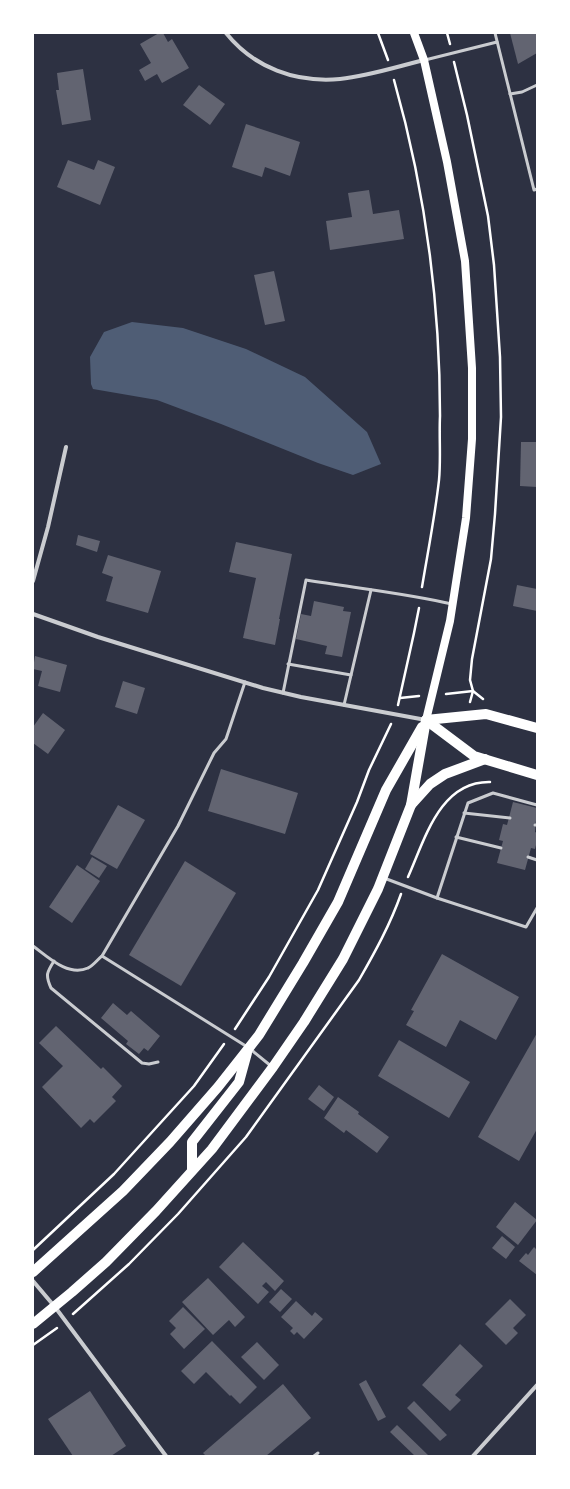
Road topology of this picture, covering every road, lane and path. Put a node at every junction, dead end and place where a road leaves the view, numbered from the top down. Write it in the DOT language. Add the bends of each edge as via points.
graph roads {
  1 [pos="226,33"];
  2 [pos="414,33"];
  3 [pos="446,33"];
  4 [pos="495,33"];
  5 [pos="497,42"];
  6 [pos="452,53"];
  7 [pos="424,60"];
  8 [pos="537,85"];
  9 [pos="510,94"];
  10 [pos="537,189"];
  11 [pos="66,447"];
  12 [pos="33,581"];
  13 [pos="371,590"];
  14 [pos="452,604"];
  15 [pos="33,614"];
  16 [pos="288,664"];
  17 [pos="351,675"];
  18 [pos="245,682"];
  19 [pos="283,693"];
  20 [pos="485,700"];
  21 [pos="344,705"];
  22 [pos="426,720"];
  23 [pos="537,728"];
  24 [pos="486,759"];
  25 [pos="537,775"];
  26 [pos="411,805"];
  27 [pos="537,805"];
  28 [pos="464,813"];
  29 [pos="510,818"];
  30 [pos="456,837"];
  31 [pos="501,848"];
  32 [pos="528,857"];
  33 [pos="537,860"];
  34 [pos="383,878"];
  35 [pos="437,898"];
  36 [pos="537,908"];
  37 [pos="33,946"];
  38 [pos="102,956"];
  39 [pos="54,960"];
  40 [pos="249,1048"];
  41 [pos="158,1062"];
  42 [pos="273,1067"];
  43 [pos="192,1170"];
  44 [pos="33,1272"];
  45 [pos="33,1281"];
  46 [pos="55,1308"];
  47 [pos="33,1324"];
  48 [pos="537,1384"];
  49 [pos="318,1453"];
  50 [pos="166,1456"];
  51 [pos="314,1456"];
  52 [pos="473,1456"];
  1 -- 7 [label="street" via="234,43 261,64 300,78 341,79"];
  2 -- 7 [label="main road"];
  3 -- 6 [label="path"];
  4 -- 5 [label="lane"];
  5 -- 6 [label="lane"];
  5 -- 9 [label="lane"];
  6 -- 7 [label="lane"];
  6 -- 20 [label="path" via="468,115 488,216 500,357 501,417 491,559 470,680 473,691"];
  7 -- 14 [label="main road" via="465,261 472,359 472,439 466,518"];
  8 -- 9 [label="lane"];
  9 -- 10 [label="lane" via="534,190"];
  11 -- 12 [label="street"];
  13 -- 14 [label="lane"];
  13 -- 16 [label="lane" via="306,580"];
  13 -- 17 [label="lane"];
  14 -- 22 [label="main road"];
  15 -- 18 [label="street" via="98,637"];
  16 -- 17 [label="lane"];
  16 -- 19 [label="lane"];
  17 -- 21 [label="lane"];
  18 -- 19 [label="street"];
  18 -- 38 [label="lane" via="226,739 214,753 178,826"];
  19 -- 21 [label="street"];
  21 -- 22 [label="street"];
  22 -- 23 [label="main road" via="486,714"];
  22 -- 24 [label="main road" via="474,756"];
  22 -- 26 [label="main road"];
  22 -- 40 [label="main road" via="386,790 338,902"];
  24 -- 25 [label="main road"];
  24 -- 26 [label="main road" via="445,774 430,784"];
  26 -- 34 [label="main road"];
  27 -- 28 [label="lane" via="494,793 468,803"];
  28 -- 29 [label="lane"];
  28 -- 30 [label="lane"];
  30 -- 31 [label="lane"];
  30 -- 35 [label="lane"];
  32 -- 33 [label="lane"];
  34 -- 35 [label="lane"];
  34 -- 42 [label="main road" via="343,959"];
  35 -- 36 [label="lane" via="526,927"];
  37 -- 39 [label="lane"];
  38 -- 39 [label="lane" via="89,968 75,971"];
  38 -- 40 [label="lane"];
  39 -- 41 [label="lane" via="47,975 51,988 142,1063"];
  40 -- 42 [label="lane"];
  40 -- 43 [label="main road" via="239,1082 192,1142"];
  40 -- 44 [label="main road" via="170,1142 123,1191"];
  42 -- 43 [label="main road" via="212,1149"];
  43 -- 46 [label="main road" via="106,1262"];
  45 -- 46 [label="street"];
  46 -- 47 [label="main road"];
  46 -- 50 [label="street"];
  48 -- 52 [label="street"];
  49 -- 51 [label="lane"];
}
